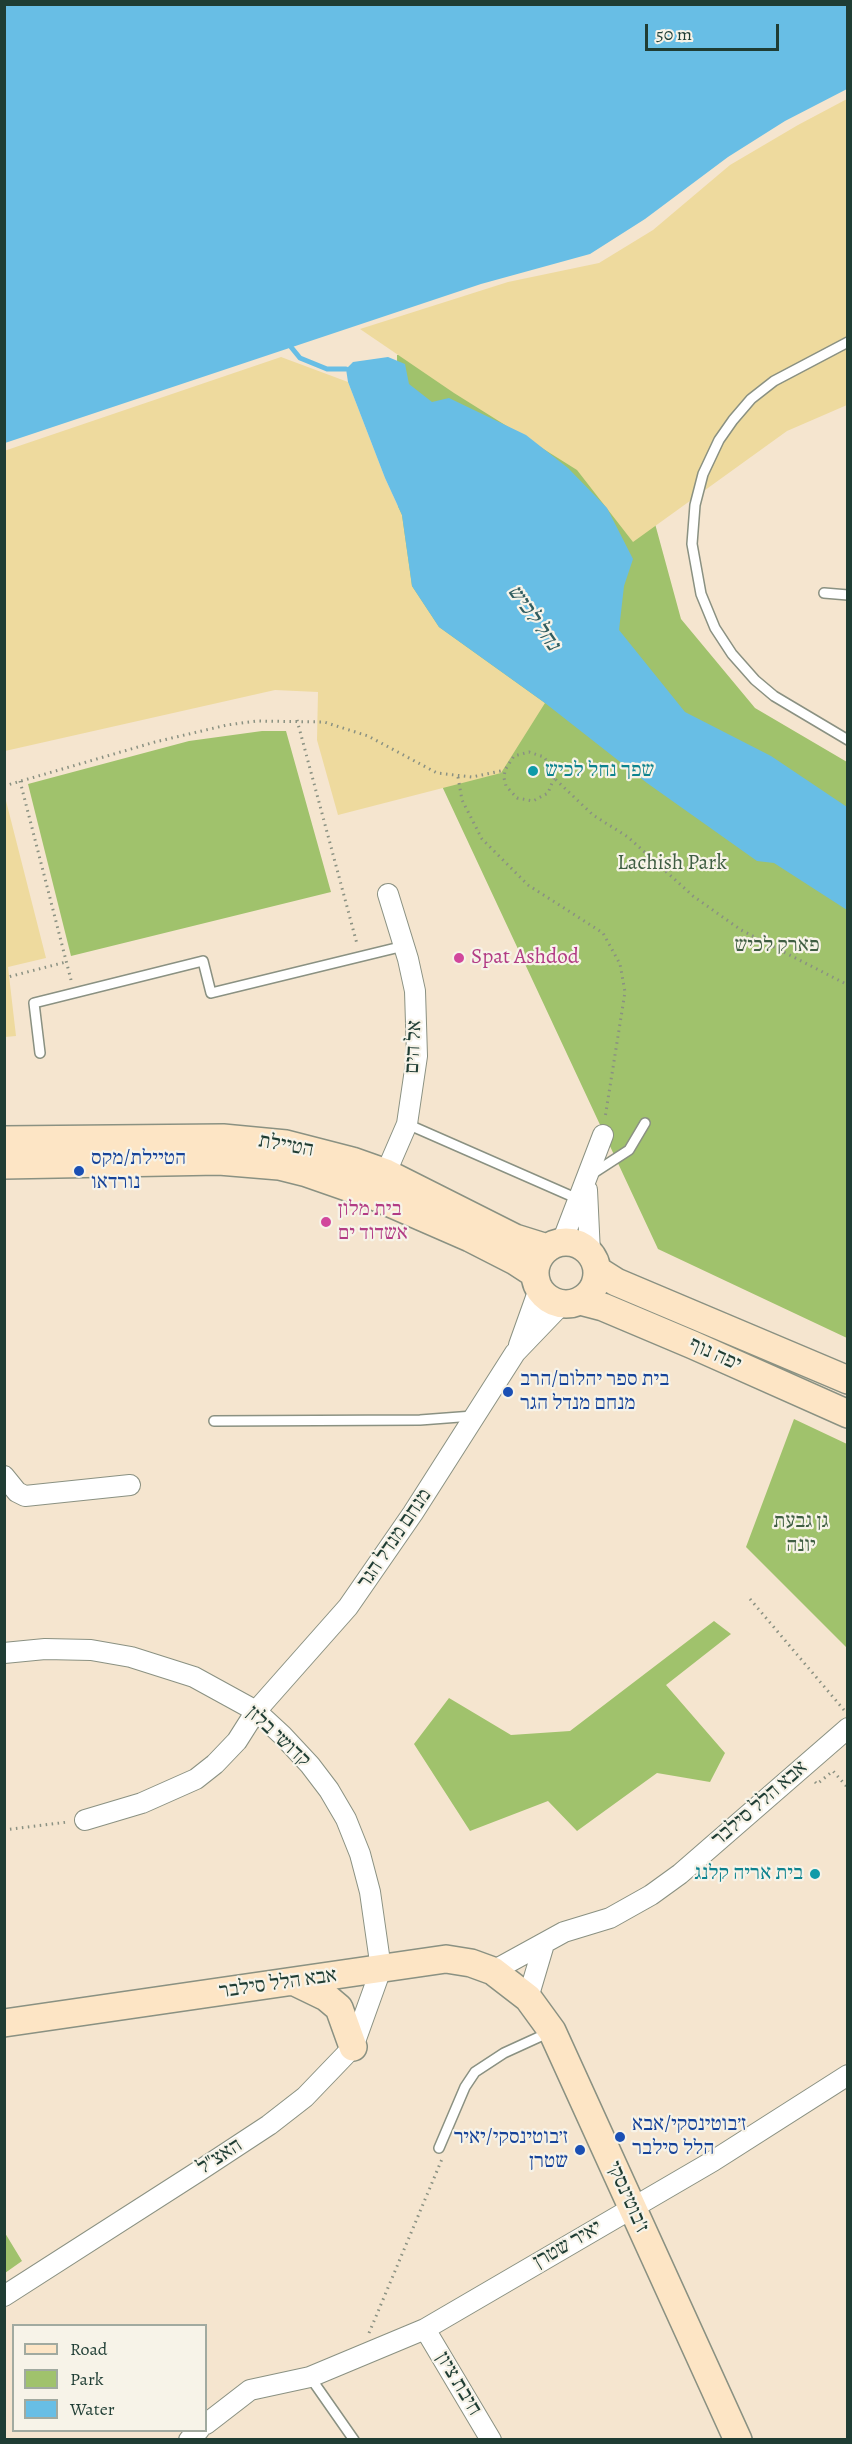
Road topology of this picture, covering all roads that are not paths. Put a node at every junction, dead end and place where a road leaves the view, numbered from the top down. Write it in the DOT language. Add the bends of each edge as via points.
graph roads {
  1 [pos="848,342"];
  2 [pos="824,593"];
  3 [pos="848,595"];
  4 [pos="848,740"];
  5 [pos="388,894"];
  6 [pos="404,946"];
  7 [pos="40,1053"];
  8 [pos="645,1123"];
  9 [pos="407,1124"];
  10 [pos="603,1135"];
  11 [pos="4,1140"];
  12 [pos="4,1165"];
  13 [pos="586,1177"];
  14 [pos="381,1185"];
  15 [pos="578,1199"];
  16 [pos="555,1245"];
  17 [pos="594,1261"];
  18 [pos="537,1282"];
  19 [pos="571,1303"];
  20 [pos="515,1353"];
  21 [pos="848,1380"];
  22 [pos="848,1414"];
  23 [pos="476,1416"];
  24 [pos="214,1421"];
  25 [pos="4,1476"];
  26 [pos="130,1485"];
  27 [pos="4,1653"];
  28 [pos="256,1712"];
  29 [pos="848,1728"];
  30 [pos="85,1820"];
  31 [pos="544,1944"];
  32 [pos="381,1969"];
  33 [pos="493,1971"];
  34 [pos="295,1982"];
  35 [pos="528,1998"];
  36 [pos="4,2023"];
  37 [pos="552,2031"];
  38 [pos="353,2047"];
  39 [pos="848,2075"];
  40 [pos="439,2148"];
  41 [pos="632,2208"];
  42 [pos="4,2296"];
  43 [pos="425,2329"];
  44 [pos="310,2377"];
  45 [pos="207,2423"];
  46 [pos="354,2439"];
  47 [pos="492,2439"];
  48 [pos="738,2439"];
  1 -- 4 [label="lane" via="790,371 741,410 719,440 703,474 692,533 700,594 732,654 769,692"];
  2 -- 3 [label="lane"];
  5 -- 6 [label="street, אל הים"];
  6 -- 7 [label="lane" via="211,993 203,961 34,1003"];
  6 -- 9 [label="street, אל הים" via="415,991 417,1025 417,1056"];
  8 -- 13 [label="lane" via="629,1150"];
  9 -- 14 [label="street, אל הים"];
  9 -- 15 [label="lane"];
  10 -- 13 [label="street"];
  11 -- 14 [label="main road, הטיילת" via="258,1140 313,1149"];
  12 -- 14 [label="main road, הטיילת" via="250,1162"];
  13 -- 15 [label="street"];
  13 -- 17 [label="street"];
  14 -- 16 [label="main road, הטיילת" via="515,1238"];
  14 -- 18 [label="main road, הטיילת" via="515,1261"];
  15 -- 16 [label="street"];
  16 -- 17 [label="main road" via="577,1244"];
  16 -- 18 [label="main road" via="538,1258"];
  17 -- 19 [label="main road" via="594,1288"];
  17 -- 21 [label="main road, יפה נוף" via="616,1282"];
  18 -- 19 [label="main road" via="553,1302"];
  18 -- 20 [label="street"];
  19 -- 20 [label="street"];
  19 -- 22 [label="main road, יפה נוף" via="603,1307"];
  20 -- 23 [label="street, מנחם מנדל הגר"];
  23 -- 24 [label="lane"];
  23 -- 28 [label="street, מנחם מנדל הגר" via="348,1607"];
  25 -- 26 [label="street" via="25,1496"];
  27 -- 28 [label="street, קדושי בלזן" via="91,1650 131,1657 194,1677"];
  28 -- 30 [label="street, מנחם מנדל הגר" via="237,1741 196,1779 142,1803"];
  28 -- 32 [label="street, קדושי בלזן" via="310,1765 346,1819 370,1893"];
  29 -- 31 [label="street, אבא הלל סילבר" via="680,1874 609,1918 564,1932"];
  31 -- 33 [label="street, אבא הלל סילבר"];
  31 -- 35 [label="street"];
  32 -- 33 [label="main road, אבא הלל סילבר" via="446,1959"];
  32 -- 34 [label="main road, אבא הלל סילבר"];
  32 -- 38 [label="street, האצ\"ל"];
  33 -- 35 [label="main road, ז'בוטינסקי"];
  34 -- 36 [label="main road, אבא הלל סילבר"];
  34 -- 38 [label="main road" via="339,2008"];
  35 -- 37 [label="main road, ז'בוטינסקי"];
  37 -- 40 [label="lane" via="504,2053 475,2072"];
  37 -- 41 [label="main road, ז'בוטינסקי"];
  38 -- 42 [label="street, האצ\"ל" via="305,2097 269,2125"];
  39 -- 41 [label="street, יאיר שטרן"];
  41 -- 43 [label="street, יאיר שטרן"];
  41 -- 48 [label="main road, ז'בוטינסקי"];
  43 -- 44 [label="street, יאיר שטרן"];
  43 -- 47 [label="street, חיבת ציון"];
  44 -- 45 [label="street, יאיר שטרן" via="250,2390"];
  44 -- 46 [label="lane"];
}
